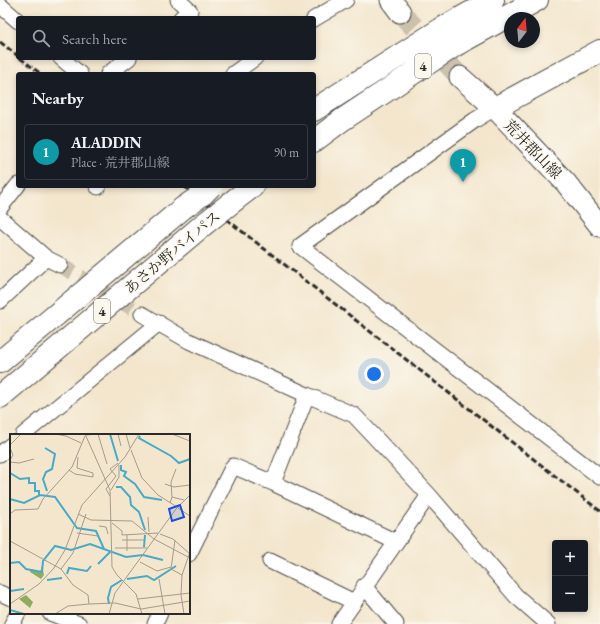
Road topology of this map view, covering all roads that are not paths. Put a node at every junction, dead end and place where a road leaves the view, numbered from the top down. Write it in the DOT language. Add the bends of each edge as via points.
graph roads {
  1 [pos="178,0"];
  2 [pos="346,0"];
  3 [pos="493,0"];
  4 [pos="537,0"];
  5 [pos="0,5"];
  6 [pos="184,16"];
  7 [pos="316,17"];
  8 [pos="16,19"];
  9 [pos="600,51"];
  10 [pos="63,60"];
  11 [pos="126,60"];
  12 [pos="252,60"];
  13 [pos="78,72"];
  14 [pos="111,72"];
  15 [pos="236,72"];
  16 [pos="460,77"];
  17 [pos="494,108"];
  18 [pos="316,109"];
  19 [pos="316,140"];
  20 [pos="16,188"];
  21 [pos="209,188"];
  22 [pos="250,188"];
  23 [pos="0,208"];
  24 [pos="0,218"];
  25 [pos="600,226"];
  26 [pos="46,258"];
  27 [pos="60,265"];
  28 [pos="0,301"];
  29 [pos="142,314"];
  30 [pos="159,323"];
  31 [pos="0,362"];
  32 [pos="307,396"];
  33 [pos="0,397"];
  34 [pos="24,434"];
  35 [pos="10,446"];
  36 [pos="0,454"];
  37 [pos="600,476"];
  38 [pos="273,483"];
  39 [pos="429,495"];
  40 [pos="396,542"];
  41 [pos="190,552"];
  42 [pos="270,561"];
  43 [pos="364,586"];
  44 [pos="0,593"];
  45 [pos="10,598"];
  46 [pos="354,602"];
  47 [pos="17,614"];
  48 [pos="53,614"];
  49 [pos="160,614"];
  50 [pos="12,624"];
  51 [pos="79,624"];
  52 [pos="155,624"];
  53 [pos="339,624"];
  54 [pos="396,624"];
  55 [pos="548,624"];
  1 -- 6 [label="street" via="190,11"];
  2 -- 7 [label="street"];
  3 -- 18 [label="highway, 4" via="441,29"];
  4 -- 19 [label="highway, 4" via="454,46"];
  5 -- 8 [label="street"];
  9 -- 17 [label="highway"];
  10 -- 13 [label="street"];
  11 -- 14 [label="street"];
  12 -- 15 [label="street"];
  16 -- 17 [label="main road, 荒井郡山線"];
  17 -- 25 [label="main road, 荒井郡山線" via="566,183"];
  17 -- 37 [label="street" via="300,246"];
  20 -- 23 [label="street"];
  21 -- 31 [label="highway, あさか野バイパス / 4, bridge"];
  22 -- 33 [label="highway, あさか野バイパス / 4, bridge"];
  24 -- 26 [label="street"];
  26 -- 27 [label="street"];
  26 -- 28 [label="street"];
  29 -- 30 [label="street"];
  30 -- 32 [label="street" via="189,341"];
  30 -- 34 [label="street"];
  32 -- 38 [label="street"];
  32 -- 39 [label="street" via="354,415"];
  35 -- 36 [label="street"];
  38 -- 40 [label="street"];
  38 -- 41 [label="street" via="233,466"];
  39 -- 40 [label="street"];
  39 -- 55 [label="street" via="516,596"];
  40 -- 43 [label="street"];
  42 -- 46 [label="street"];
  43 -- 46 [label="street"];
  43 -- 54 [label="street"];
  44 -- 45 [label="street"];
  46 -- 53 [label="street"];
  47 -- 50 [label="street"];
  48 -- 51 [label="street"];
  49 -- 52 [label="street"];
}
